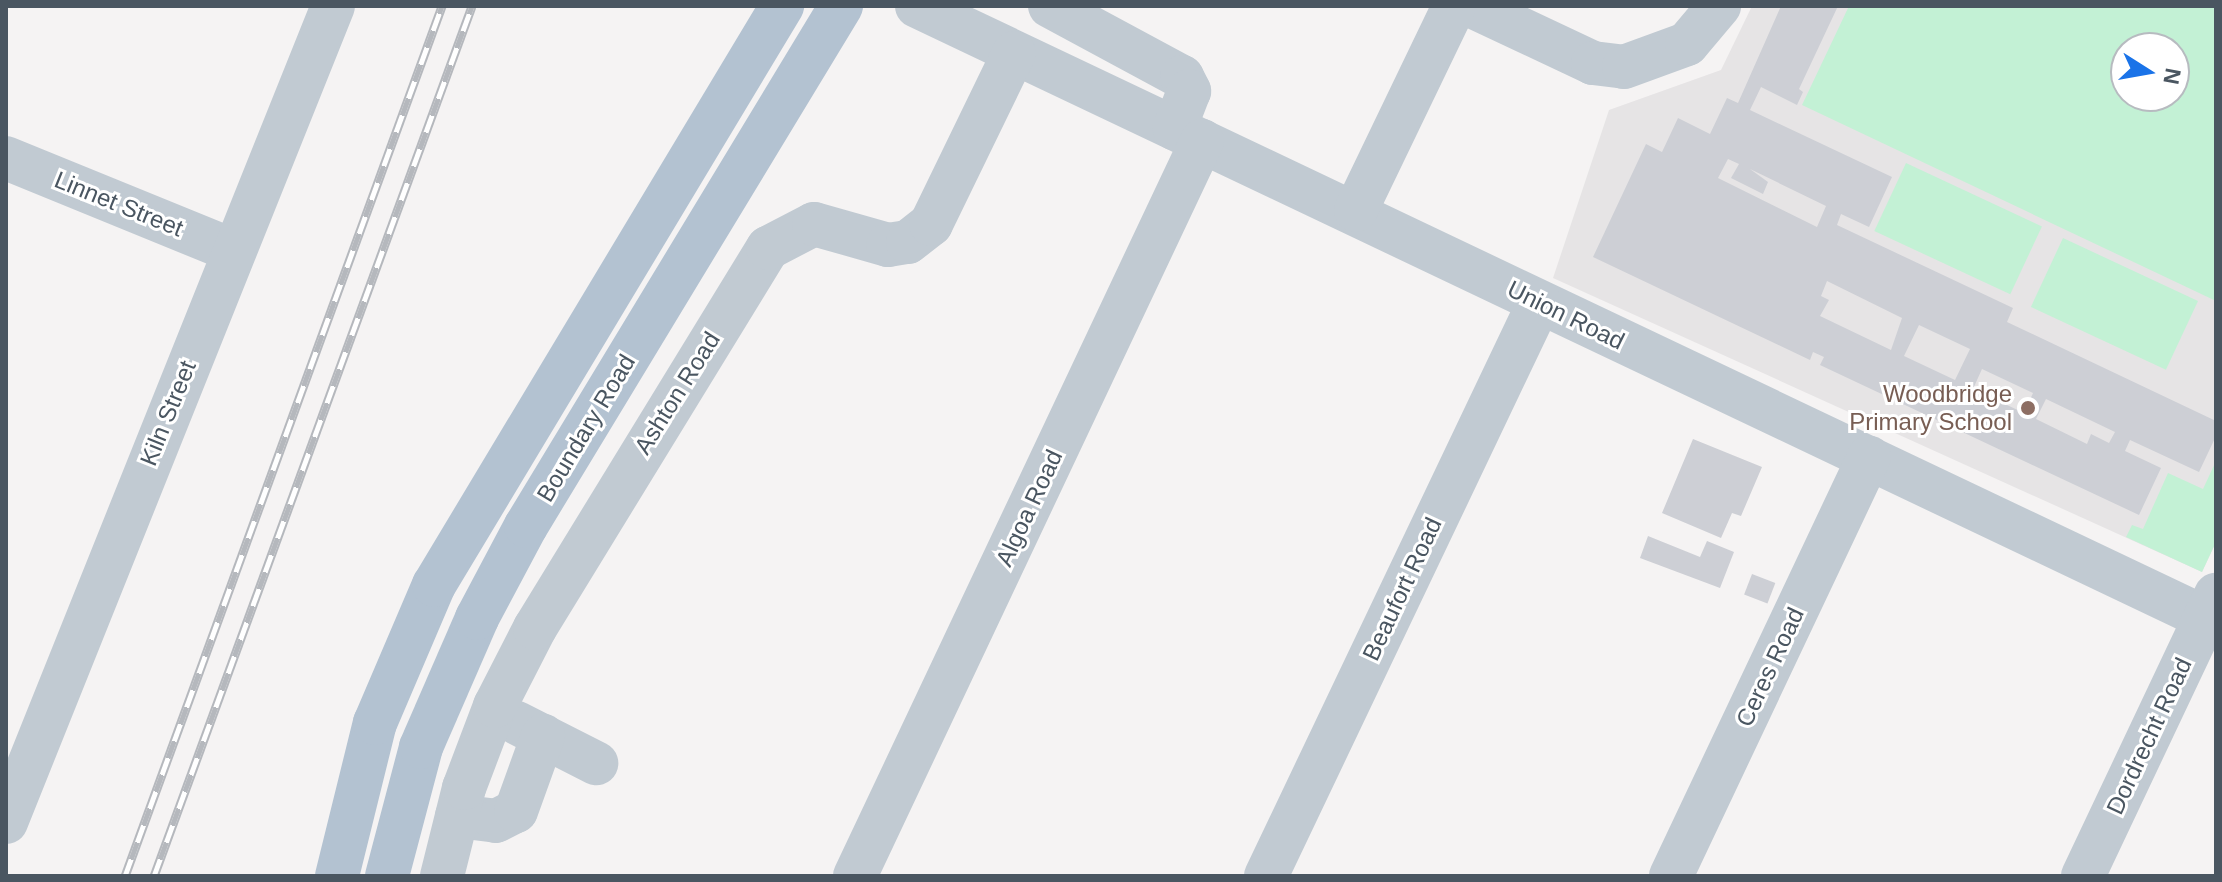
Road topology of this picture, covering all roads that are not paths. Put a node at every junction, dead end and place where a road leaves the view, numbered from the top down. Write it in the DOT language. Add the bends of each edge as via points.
graph roads {
  1 [pos="333,6"];
  2 [pos="782,6"];
  3 [pos="841,6"];
  4 [pos="917,6"];
  5 [pos="1050,6"];
  6 [pos="1454,6"];
  7 [pos="1472,6"];
  8 [pos="1719,6"];
  9 [pos="1014,53"];
  10 [pos="1188,134"];
  11 [pos="6,158"];
  12 [pos="1356,210"];
  13 [pos="232,250"];
  14 [pos="1539,303"];
  15 [pos="1869,458"];
  16 [pos="2213,612"];
  17 [pos="493,712"];
  18 [pos="543,736"];
  19 [pos="596,763"];
  20 [pos="457,816"];
  21 [pos="6,822"];
  22 [pos="337,876"];
  23 [pos="387,876"];
  24 [pos="442,876"];
  25 [pos="855,876"];
  26 [pos="1266,876"];
  27 [pos="1671,876"];
  28 [pos="2083,876"];
  1 -- 13 [label="street, Kiln Street"];
  2 -- 22 [label="main road, Boundary Road" via="434,585 375,723"];
  3 -- 23 [label="main road, Boundary Road" via="526,526 477,618 421,747"];
  4 -- 9 [label="street, Union Road"];
  5 -- 10 [label="street, Algoa Road" via="1182,77 1189,91"];
  6 -- 12 [label="street"];
  7 -- 8 [label="street" via="1593,63 1624,67 1687,44"];
  9 -- 10 [label="street, Union Road"];
  9 -- 17 [label="street, Ashton Road" via="931,224 908,242 888,245 814,224 768,248 603,511"];
  10 -- 12 [label="street, Union Road"];
  10 -- 25 [label="street, Algoa Road"];
  11 -- 13 [label="street, Linnet Street"];
  12 -- 14 [label="street, Union Road"];
  13 -- 21 [label="street, Kiln Street"];
  14 -- 15 [label="street, Union Road"];
  14 -- 26 [label="street, Beaufort Road"];
  15 -- 16 [label="street, Union Road"];
  15 -- 27 [label="street, Ceres Road"];
  16 -- 28 [label="street, Dordrecht Road"];
  17 -- 18 [label="street"];
  17 -- 20 [label="street, Ashton Road"];
  18 -- 19 [label="street"];
  18 -- 20 [label="street" via="516,811 496,821"];
  20 -- 24 [label="street, Ashton Road"];
}
